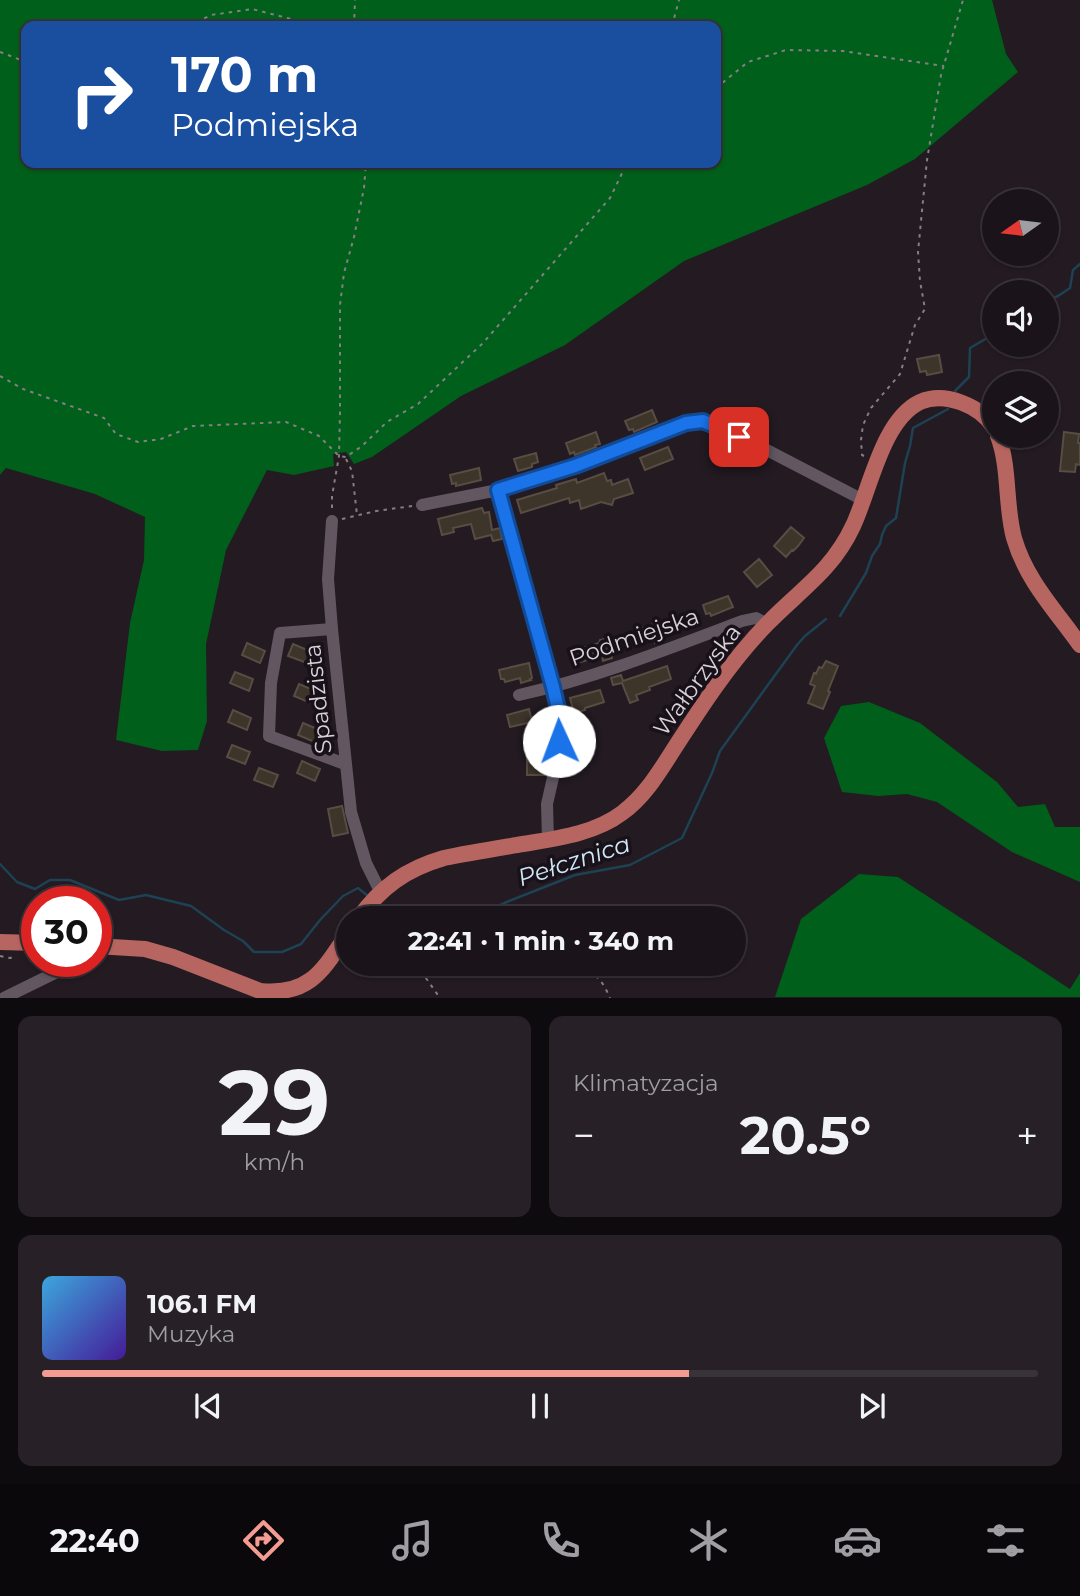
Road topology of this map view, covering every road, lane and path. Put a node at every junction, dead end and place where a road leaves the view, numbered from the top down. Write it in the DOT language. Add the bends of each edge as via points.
graph roads {
  1 [pos="355,0"];
  2 [pos="679,0"];
  3 [pos="963,0"];
  4 [pos="199,21"];
  5 [pos="299,21"];
  6 [pos="354,21"];
  7 [pos="673,21"];
  8 [pos="0,52"];
  9 [pos="21,60"];
  10 [pos="944,66"];
  11 [pos="721,84"];
  12 [pos="365,168"];
  13 [pos="625,168"];
  14 [pos="0,376"];
  15 [pos="982,414"];
  16 [pos="1001,448"];
  17 [pos="339,456"];
  18 [pos="346,457"];
  19 [pos="875,466"];
  20 [pos="498,490"];
  21 [pos="863,500"];
  22 [pos="422,505"];
  23 [pos="357,516"];
  24 [pos="332,521"];
  25 [pos="767,624"];
  26 [pos="332,629"];
  27 [pos="1080,645"];
  28 [pos="553,687"];
  29 [pos="519,695"];
  30 [pos="345,764"];
  31 [pos="548,840"];
  32 [pos="370,903"];
  33 [pos="0,942"];
  34 [pos="21,943"];
  35 [pos="112,947"];
  36 [pos="336,951"];
  37 [pos="424,976"];
  38 [pos="594,976"];
  39 [pos="47,977"];
  40 [pos="4,998"];
  41 [pos="440,998"];
  42 [pos="610,998"];
  1 -- 6 [label="path"];
  2 -- 7 [label="path"];
  3 -- 10 [label="path"];
  4 -- 5 [label="path" via="253,9"];
  8 -- 9 [label="path"];
  10 -- 11 [label="path" via="843,51 786,50 748,62"];
  10 -- 19 [label="path" via="918,252 925,309 915,325 900,374 884,390 863,425 862,455"];
  12 -- 17 [label="path" via="340,305"];
  13 -- 18 [label="path" via="610,198 483,343 418,404 387,422"];
  14 -- 17 [label="path" via="104,418 116,434 138,442 161,439 193,426 286,422 320,436"];
  15 -- 19 [label="main road, Wałbrzyska" via="945,398 920,402 900,420"];
  16 -- 27 [label="main road" via="1018,549 1035,584"];
  17 -- 18 [label="path"];
  17 -- 24 [label="path"];
  18 -- 23 [label="path"];
  19 -- 21 [label="main road, Wałbrzyska"];
  20 -- 21 [label="street" via="686,423 703,421"];
  20 -- 22 [label="street"];
  20 -- 28 [label="street, Podmiejska"];
  21 -- 25 [label="main road, Wałbrzyska" via="843,546 825,570"];
  22 -- 23 [label="path"];
  23 -- 24 [label="path"];
  24 -- 26 [label="street, Spadzista" via="328,579"];
  25 -- 28 [label="street, Podmiejska" via="756,618 742,621"];
  25 -- 31 [label="main road, Wałbrzyska" via="734,662 636,801 600,826"];
  26 -- 30 [label="street, Spadzista"];
  26 -- 30 [label="street, Spadzista" via="280,633 271,683 269,736"];
  28 -- 29 [label="street, Podmiejska"];
  28 -- 31 [label="street, Podmiejska" via="561,722 547,804"];
  30 -- 32 [label="street, Spadzista"];
  31 -- 32 [label="main road, Wałbrzyska" via="444,858 415,868"];
  33 -- 34 [label="main road"];
  35 -- 36 [label="main road" via="145,949 275,993 309,982"];
  37 -- 41 [label="path"];
  38 -- 42 [label="path"];
  39 -- 40 [label="street"];
}
